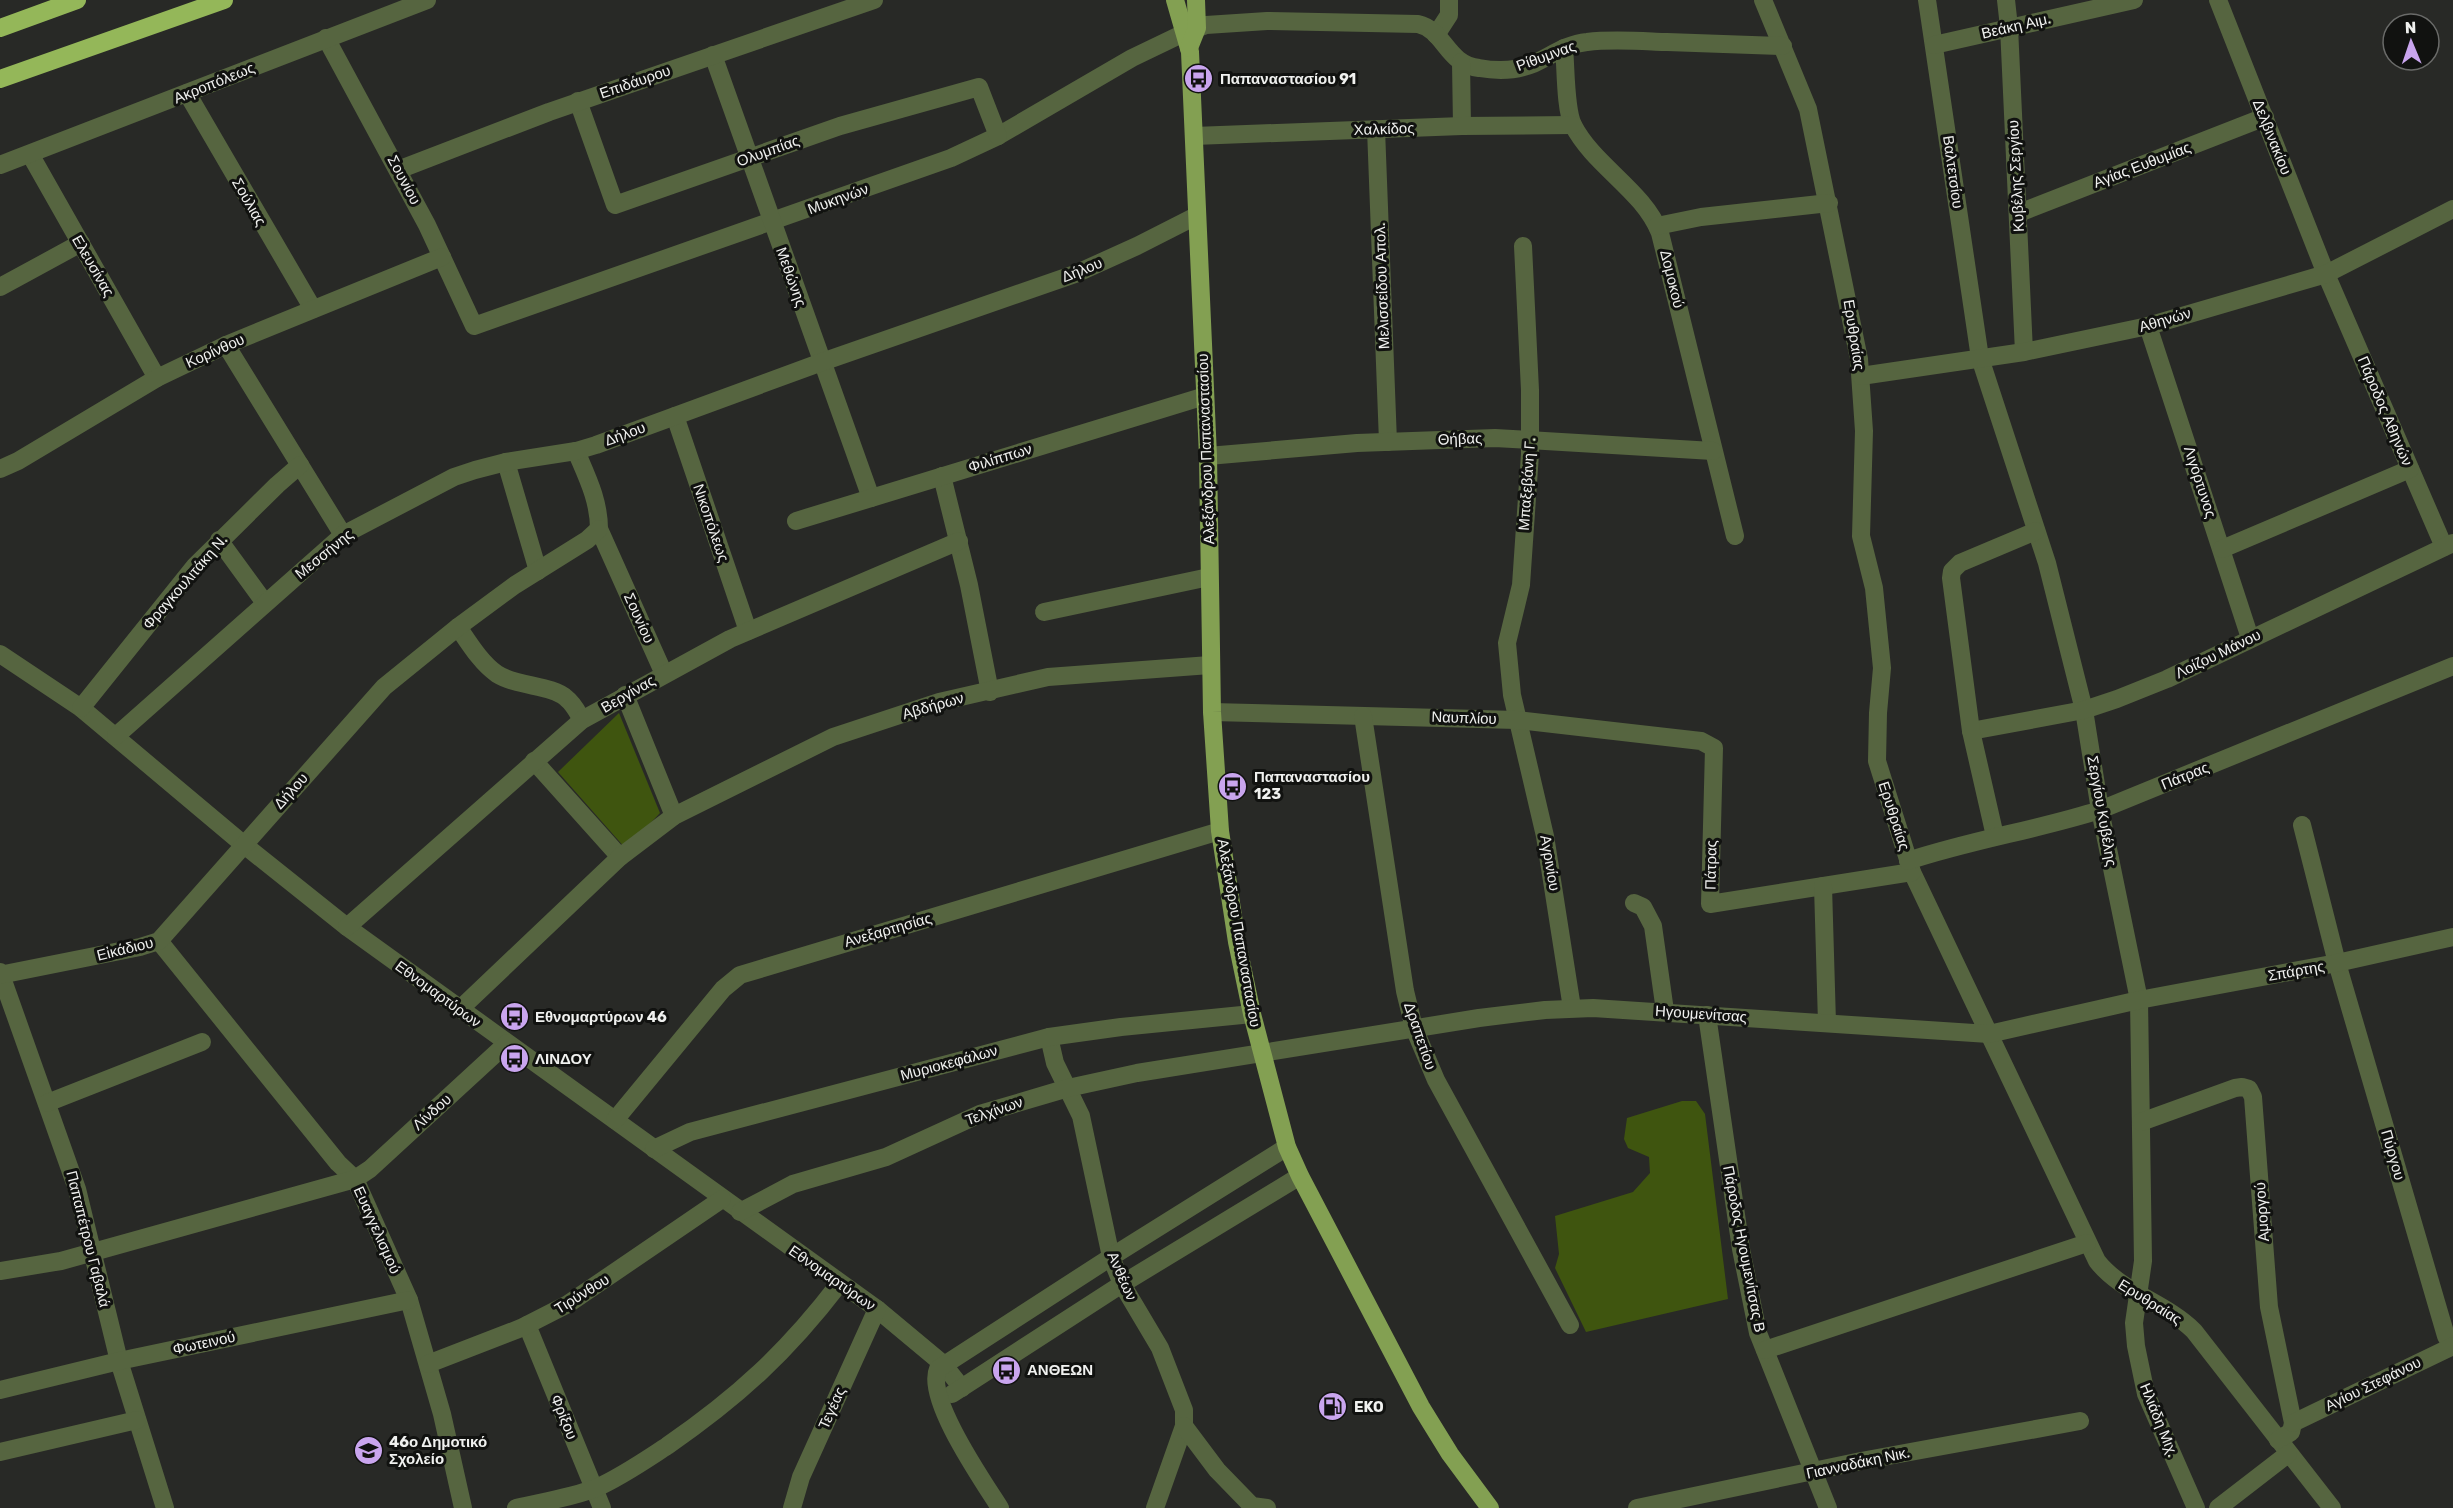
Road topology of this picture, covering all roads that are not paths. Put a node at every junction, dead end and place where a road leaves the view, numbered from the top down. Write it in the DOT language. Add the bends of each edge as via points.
graph roads {
  1 [pos="77,0"];
  2 [pos="224,0"];
  3 [pos="427,0"];
  4 [pos="874,0"];
  5 [pos="1175,0"];
  6 [pos="1196,0"];
  7 [pos="1449,0"];
  8 [pos="1763,0"];
  9 [pos="1926,0"];
  10 [pos="2006,0"];
  11 [pos="2134,0"];
  12 [pos="2218,0"];
  13 [pos="2009,27"];
  14 [pos="0,28"];
  15 [pos="1436,35"];
  16 [pos="1190,36"];
  17 [pos="326,38"];
  18 [pos="1934,45"];
  19 [pos="1783,46"];
  20 [pos="1564,48"];
  21 [pos="713,55"];
  22 [pos="1461,62"];
  23 [pos="0,79"];
  24 [pos="187,93"];
  25 [pos="578,101"];
  26 [pos="2265,117"];
  27 [pos="1573,125"];
  28 [pos="1462,126"];
  29 [pos="1376,129"];
  30 [pos="998,136"];
  31 [pos="1194,136"];
  32 [pos="30,154"];
  33 [pos="749,159"];
  34 [pos="0,165"];
  35 [pos="399,170"];
  36 [pos="1829,203"];
  37 [pos="2453,209"];
  38 [pos="2019,213"];
  39 [pos="1196,216"];
  40 [pos="772,223"];
  41 [pos="1657,226"];
  42 [pos="81,243"];
  43 [pos="1523,246"];
  44 [pos="442,256"];
  45 [pos="2326,274"];
  46 [pos="0,287"];
  47 [pos="313,309"];
  48 [pos="474,326"];
  49 [pos="2148,326"];
  50 [pos="226,345"];
  51 [pos="1979,351"];
  52 [pos="2024,352"];
  53 [pos="822,362"];
  54 [pos="1861,376"];
  55 [pos="157,378"];
  56 [pos="1205,396"];
  57 [pos="675,416"];
  58 [pos="1530,440"];
  59 [pos="1388,442"];
  60 [pos="576,451"];
  61 [pos="1713,451"];
  62 [pos="1208,456"];
  63 [pos="506,462"];
  64 [pos="300,465"];
  65 [pos="0,469"];
  66 [pos="2410,469"];
  67 [pos="942,476"];
  68 [pos="870,498"];
  69 [pos="796,520"];
  70 [pos="599,529"];
  71 [pos="2036,531"];
  72 [pos="343,535"];
  73 [pos="1735,536"];
  74 [pos="219,540"];
  75 [pos="959,541"];
  76 [pos="2448,545"];
  77 [pos="2222,549"];
  78 [pos="538,571"];
  79 [pos="1209,577"];
  80 [pos="265,603"];
  81 [pos="1044,612"];
  82 [pos="458,627"];
  83 [pos="748,631"];
  84 [pos="2250,638"];
  85 [pos="0,654"];
  86 [pos="1210,665"];
  87 [pos="2453,666"];
  88 [pos="664,674"];
  89 [pos="990,692"];
  90 [pos="625,695"];
  91 [pos="81,708"];
  92 [pos="2084,710"];
  93 [pos="1212,712"];
  94 [pos="1363,716"];
  95 [pos="582,720"];
  96 [pos="1517,720"];
  97 [pos="1971,731"];
  98 [pos="116,736"];
  99 [pos="1714,748"];
  100 [pos="534,761"];
  101 [pos="2100,810"];
  102 [pos="674,816"];
  103 [pos="2302,825"];
  104 [pos="1220,831"];
  105 [pos="1995,836"];
  106 [pos="243,844"];
  107 [pos="620,857"];
  108 [pos="1910,866"];
  109 [pos="1823,886"];
  110 [pos="1634,903"];
  111 [pos="347,927"];
  112 [pos="2453,937"];
  113 [pos="159,941"];
  114 [pos="2337,963"];
  115 [pos="0,974"];
  116 [pos="2139,1000"];
  117 [pos="1572,1008"];
  118 [pos="460,1010"];
  119 [pos="1665,1011"];
  120 [pos="1252,1014"];
  121 [pos="1707,1015"];
  122 [pos="1827,1023"];
  123 [pos="1414,1028"];
  124 [pos="1989,1034"];
  125 [pos="1049,1037"];
  126 [pos="202,1042"];
  127 [pos="507,1043"];
  128 [pos="1262,1053"];
  129 [pos="1068,1088"];
  130 [pos="47,1103"];
  131 [pos="615,1120"];
  132 [pos="2141,1122"];
  133 [pos="1287,1147"];
  134 [pos="654,1149"];
  135 [pos="1300,1176"];
  136 [pos="355,1179"];
  137 [pos="722,1199"];
  138 [pos="740,1212"];
  139 [pos="2087,1243"];
  140 [pos="92,1252"];
  141 [pos="1111,1257"];
  142 [pos="0,1271"];
  143 [pos="839,1284"];
  144 [pos="1122,1284"];
  145 [pos="2138,1292"];
  146 [pos="409,1300"];
  147 [pos="877,1310"];
  148 [pos="527,1325"];
  149 [pos="1570,1325"];
  150 [pos="2452,1346"];
  151 [pos="1765,1350"];
  152 [pos="119,1361"];
  153 [pos="429,1364"];
  154 [pos="941,1367"];
  155 [pos="962,1388"];
  156 [pos="0,1390"];
  157 [pos="940,1401"];
  158 [pos="137,1420"];
  159 [pos="2079,1421"];
  160 [pos="2293,1423"];
  161 [pos="1184,1425"];
  162 [pos="2283,1447"];
  163 [pos="0,1452"];
  164 [pos="1813,1472"];
  165 [pos="594,1489"];
  166 [pos="1161,1503"];
  167 [pos="1257,1507"];
  168 [pos="165,1508"];
  169 [pos="463,1508"];
  170 [pos="516,1508"];
  171 [pos="602,1508"];
  172 [pos="792,1508"];
  173 [pos="1000,1508"];
  174 [pos="1490,1508"];
  175 [pos="1637,1508"];
  176 [pos="1828,1508"];
  177 [pos="2196,1508"];
  178 [pos="2218,1508"];
  179 [pos="2332,1508"];
  1 -- 14 [label="highway"];
  2 -- 23 [label="highway"];
  3 -- 17 [label="street, Ακροπόλεως"];
  4 -- 21 [label="street, Επιδάυρου"];
  5 -- 16 [label="main road, Αλεξάνδρου Παπαναστασίου"];
  6 -- 16 [label="main road, Αλεξάνδρου Παπαναστασίου"];
  7 -- 15 [label="street" via="1449,15"];
  8 -- 19 [label="street, Ερυθραίας"];
  9 -- 18 [label="street, Βαλτετσίου"];
  10 -- 13 [label="street, Κυβέλης Σεργίου"];
  11 -- 13 [label="street, Βεάκη Αιμ."];
  12 -- 26 [label="street, Δελβινακίου"];
  13 -- 18 [label="street, Βεάκη Αιμ."];
  13 -- 38 [label="street, Κυβέλης Σεργίου"];
  15 -- 16 [label="street" via="1424,25 1249,21 1214,24"];
  15 -- 22 [label="street"];
  16 -- 30 [label="street, Μυκηνών" via="1132,58"];
  16 -- 31 [label="main road, Αλεξάνδρου Παπαναστασίου"];
  17 -- 24 [label="street, Ακροπόλεως"];
  17 -- 35 [label="street, Σουνίου"];
  18 -- 51 [label="street, Βαλτετσίου"];
  19 -- 20 [label="street, Ρίθυμνας" via="1620,40"];
  19 -- 36 [label="street, Ερυθραίας" via="1808,109"];
  20 -- 22 [label="street, Ρίθυμνας" via="1516,69 1476,68"];
  20 -- 27 [label="street"];
  21 -- 25 [label="street, Επιδάυρου"];
  21 -- 33 [label="street, Μεθώνης"];
  22 -- 28 [label="street"];
  24 -- 32 [label="street, Ακροπόλεως"];
  24 -- 47 [label="street, Σούλιας"];
  25 -- 33 [label="street, Ολυμπίας" via="615,205"];
  25 -- 35 [label="street, Επιδάυρου"];
  26 -- 38 [label="street, Αγίας Ευθυμίας"];
  26 -- 45 [label="street, Δελβινακίου"];
  27 -- 28 [label="street, Χαλκίδος"];
  27 -- 41 [label="street, Δομοκού"];
  28 -- 29 [label="street, Χαλκίδος"];
  29 -- 31 [label="street, Χαλκίδος"];
  29 -- 59 [label="street, Μελισσείδου Απολ."];
  30 -- 33 [label="street, Ολυμπίας" via="979,87 840,126"];
  30 -- 40 [label="street, Μυκηνών" via="931,166"];
  31 -- 39 [label="main road, Αλεξάνδρου Παπαναστασίου"];
  32 -- 34 [label="street, Ακροπόλεως"];
  32 -- 42 [label="street, Ελευσίνας"];
  33 -- 40 [label="street, Μεθώνης"];
  35 -- 44 [label="street, Σουνίου"];
  36 -- 41 [label="street" via="1701,217"];
  36 -- 54 [label="street, Ερυθραίας"];
  37 -- 45 [label="street, Αθηνών"];
  38 -- 52 [label="street, Κυβέλης Σεργίου"];
  39 -- 53 [label="street, Δήλου" via="1075,274"];
  39 -- 56 [label="main road, Αλεξάνδρου Παπαναστασίου"];
  40 -- 48 [label="street, Μυκηνών"];
  40 -- 53 [label="street, Μεθώνης"];
  41 -- 61 [label="street, Δομοκού"];
  42 -- 46 [label="street"];
  42 -- 55 [label="street, Ελευσίνας"];
  43 -- 58 [label="street, Μπαξεβάνη Γ."];
  44 -- 47 [label="street, Κορίνθου"];
  44 -- 48 [label="street, Σουνίου"];
  45 -- 49 [label="street, Αθηνών"];
  45 -- 66 [label="street, Πάροδος Αθηνών"];
  47 -- 50 [label="street, Κορίνθου"];
  49 -- 52 [label="street, Αθηνών"];
  49 -- 77 [label="street, Λιγόρτυνος"];
  50 -- 55 [label="street, Κορίνθου"];
  50 -- 64 [label="street"];
  51 -- 52 [label="street, Αθηνών"];
  51 -- 54 [label="street, Αθηνών"];
  51 -- 71 [label="street, Σεργίου Κυβέλης"];
  53 -- 57 [label="street, Δήλου"];
  53 -- 68 [label="street, Μεθώνης"];
  54 -- 108 [label="street, Ερυθραίας" via="1861,536 1874,588 1882,668 1877,761"];
  55 -- 65 [label="street, Κορίνθου"];
  56 -- 62 [label="main road, Αλεξάνδρου Παπαναστασίου"];
  56 -- 67 [label="street, Φιλίππων"];
  57 -- 60 [label="street, Δήλου"];
  57 -- 83 [label="street, Νικοπόλεως"];
  58 -- 59 [label="street, Θήβας"];
  58 -- 61 [label="street, Θήβας"];
  58 -- 96 [label="street, Μπαξεβάνη Γ." via="1521,585 1507,643"];
  59 -- 62 [label="street, Θήβας"];
  60 -- 63 [label="street, Μεσσήνης"];
  60 -- 70 [label="street" via="593,490"];
  61 -- 73 [label="street, Δομοκού"];
  62 -- 79 [label="main road, Αλεξάνδρου Παπαναστασίου"];
  63 -- 72 [label="street, Μεσσήνης" via="454,477"];
  63 -- 78 [label="street"];
  64 -- 72 [label="street"];
  64 -- 74 [label="street, Φραγκουλιτάκη Ν."];
  66 -- 76 [label="street, Πάροδος Αθηνών"];
  66 -- 77 [label="street"];
  67 -- 68 [label="street, Φιλίππων"];
  67 -- 75 [label="street"];
  68 -- 69 [label="street, Φιλίππων"];
  70 -- 78 [label="street, Δήλου"];
  70 -- 88 [label="street, Σουνίου"];
  71 -- 92 [label="street, Σεργίου Κυβέλης" via="2048,563"];
  71 -- 97 [label="street" via="1960,563 1952,571"];
  72 -- 80 [label="street, Μεσσήνης"];
  74 -- 80 [label="street"];
  74 -- 91 [label="street, Φραγκουλιτάκη Ν."];
  75 -- 83 [label="street, Βεργίνας"];
  75 -- 89 [label="street"];
  76 -- 84 [label="street, Λοίζου Μάνου"];
  77 -- 84 [label="street, Λιγόρτυνος"];
  78 -- 82 [label="street, Δήλου"];
  79 -- 81 [label="street"];
  79 -- 86 [label="main road, Αλεξάνδρου Παπαναστασίου"];
  80 -- 98 [label="street, Μεσσήνης"];
  82 -- 95 [label="street" via="495,673 518,684 565,696"];
  82 -- 106 [label="street, Δήλου" via="384,687"];
  83 -- 88 [label="street, Βεργίνας"];
  84 -- 92 [label="street, Λοίζου Μάνου" via="2167,679"];
  85 -- 91 [label="street, Εθνομαρτύρων"];
  86 -- 89 [label="street, Αβδήρων" via="1048,677"];
  86 -- 93 [label="main road, Αλεξάνδρου Παπαναστασίου"];
  87 -- 101 [label="street, Πάτρας"];
  88 -- 90 [label="street, Βεργίνας"];
  89 -- 102 [label="street, Αβδήρων" via="939,702 833,737"];
  90 -- 95 [label="street, Βεργίνας"];
  90 -- 102 [label="street"];
  91 -- 98 [label="street, Εθνομαρτύρων"];
  92 -- 97 [label="street, Λοίζου Μάνου"];
  92 -- 101 [label="street, Σεργίου Κυβέλης"];
  93 -- 94 [label="street, Ναυπλίου"];
  93 -- 104 [label="main road, Αλεξάνδρου Παπαναστασίου"];
  94 -- 96 [label="street, Ναυπλίου"];
  94 -- 123 [label="street, Δραπετίου"];
  95 -- 100 [label="street, Βεργίνας"];
  96 -- 99 [label="street, Ναυπλίου" via="1701,741"];
  96 -- 117 [label="street, Αγρινίου" via="1543,826"];
  97 -- 105 [label="street"];
  98 -- 106 [label="street, Εθνομαρτύρων"];
  99 -- 109 [label="street, Πάτρας" via="1710,904"];
  100 -- 107 [label="street"];
  100 -- 111 [label="street, Βεργίνας"];
  101 -- 105 [label="street, Πάτρας"];
  101 -- 116 [label="street, Σεργίου Κυβέλης"];
  102 -- 107 [label="street, Αβδήρων"];
  103 -- 114 [label="street, Πύργου"];
  104 -- 120 [label="main road, Αλεξάνδρου Παπαναστασίου"];
  104 -- 131 [label="street, Ανεξαρτησίας" via="740,975 723,989"];
  105 -- 108 [label="street, Πάτρας"];
  106 -- 111 [label="street, Εθνομαρτύρων"];
  106 -- 113 [label="street, Εἰκάδιου"];
  107 -- 118 [label="street"];
  108 -- 109 [label="street, Πάτρας"];
  108 -- 124 [label="street, Ερυθραίας"];
  109 -- 122 [label="street"];
  110 -- 119 [label="street" via="1643,907 1653,926"];
  111 -- 118 [label="street, Εθνομαρτύρων"];
  112 -- 114 [label="street, Σπάρτης"];
  113 -- 115 [label="street, Εἰκάδιου"];
  113 -- 136 [label="street, Ευαγγελισμού"];
  114 -- 116 [label="street, Σπάρτης"];
  114 -- 150 [label="street, Πύργου"];
  115 -- 130 [label="street, Παπαπέτρου Γαβαλά"];
  116 -- 124 [label="street, Ηγουμενίτσας"];
  116 -- 132 [label="street, Σεργίου Κυβέλης"];
  117 -- 119 [label="street, Ηγουμενίτσας"];
  117 -- 123 [label="street, Ηγουμενίτσας"];
  118 -- 127 [label="street, Εθνομαρτύρων"];
  119 -- 121 [label="street, Ηγουμενίτσας"];
  120 -- 125 [label="street, Μυριοκεφάλων"];
  120 -- 128 [label="main road, Αλεξάνδρου Παπαναστασίου"];
  121 -- 122 [label="street, Ηγουμενίτσας"];
  121 -- 151 [label="street, Πάροδος Ηγουμενίτσας Β" via="1741,1249"];
  122 -- 124 [label="street, Ηγουμενίτσας"];
  123 -- 128 [label="street, Ηγουμενίτσας"];
  123 -- 149 [label="street, Δραπετίου" via="1436,1080"];
  124 -- 139 [label="street, Ερυθραίας"];
  125 -- 129 [label="street, Ανθέων" via="1055,1064"];
  125 -- 134 [label="street, Μυριοκεφάλων" via="690,1132"];
  126 -- 130 [label="street"];
  127 -- 131 [label="street, Εθνομαρτύρων"];
  127 -- 136 [label="street, Λίνδου"];
  128 -- 129 [label="street, Τελχίνων"];
  128 -- 133 [label="main road, Αλεξάνδρου Παπαναστασίου"];
  129 -- 138 [label="street, Τελχίνων" via="980,1114 886,1157 793,1184"];
  129 -- 141 [label="street, Ανθέων" via="1083,1123"];
  130 -- 140 [label="street, Παπαπέτρου Γαβαλά" via="77,1189"];
  131 -- 134 [label="street, Εθνομαρτύρων"];
  132 -- 145 [label="street, Σεργίου Κυβέλης" via="2143,1261"];
  132 -- 160 [label="street, Αμοργού" via="2235,1088 2249,1089 2253,1097 2269,1307"];
  133 -- 135 [label="main road, Αλεξάνδρου Παπαναστασίου"];
  133 -- 141 [label="street"];
  134 -- 137 [label="street, Εθνομαρτύρων"];
  135 -- 144 [label="street"];
  135 -- 174 [label="main road, Αλεξάνδρου Παπαναστασίου" via="1421,1407"];
  136 -- 140 [label="street"];
  136 -- 146 [label="street, Ευαγγελισμού"];
  137 -- 138 [label="street, Εθνομαρτύρων"];
  137 -- 148 [label="street, Τιρύνθου" via="590,1291"];
  138 -- 143 [label="street, Εθνομαρτύρων"];
  139 -- 145 [label="street, Ερυθραίας" via="2106,1273"];
  139 -- 151 [label="street"];
  140 -- 142 [label="street"];
  140 -- 152 [label="street, Παπαπέτρου Γαβαλά"];
  141 -- 144 [label="street, Ανθέων"];
  141 -- 154 [label="street"];
  143 -- 147 [label="street, Εθνομαρτύρων"];
  143 -- 165 [label="street" via="789,1345 728,1401 634,1467"];
  144 -- 155 [label="street"];
  144 -- 161 [label="street, Ανθέων" via="1160,1348 1184,1410"];
  145 -- 162 [label="street, Ερυθραίας" via="2194,1331"];
  145 -- 177 [label="street, Ηλιάδη Μιχ." via="2134,1323 2146,1394"];
  146 -- 152 [label="street, Φωτεινού"];
  146 -- 153 [label="street, Ευαγγελισμού"];
  147 -- 154 [label="street, Εθνομαρτύρων"];
  147 -- 172 [label="street, Τεγέας" via="801,1477"];
  148 -- 153 [label="street, Τιρύνθου"];
  148 -- 165 [label="street, Φρίξου"];
  150 -- 160 [label="street, Αγίου Στεφάνου"];
  151 -- 164 [label="street, Πάροδος Ηγουμενίτσας Β"];
  152 -- 156 [label="street, Φωτεινού"];
  152 -- 158 [label="street, Παπαπέτρου Γαβαλά"];
  153 -- 169 [label="street, Ευαγγελισμού"];
  154 -- 155 [label="street, Εθνομαρτύρων"];
  154 -- 157 [label="street" via="934,1382"];
  155 -- 157 [label="street"];
  157 -- 173 [label="street"];
  158 -- 163 [label="street"];
  158 -- 168 [label="street, Παπαπέτρου Γαβαλά"];
  159 -- 164 [label="street, Γιανναδάκη Νικ."];
  160 -- 162 [label="street"];
  161 -- 166 [label="street"];
  161 -- 167 [label="street" via="1218,1470"];
  162 -- 178 [label="street"];
  162 -- 179 [label="street, Ερυθραίας"];
  164 -- 175 [label="street, Γιανναδάκη Νικ."];
  164 -- 176 [label="street, Πάροδος Ηγουμενίτσας Β"];
  165 -- 170 [label="street"];
  165 -- 171 [label="street, Φρίξου"];
}
